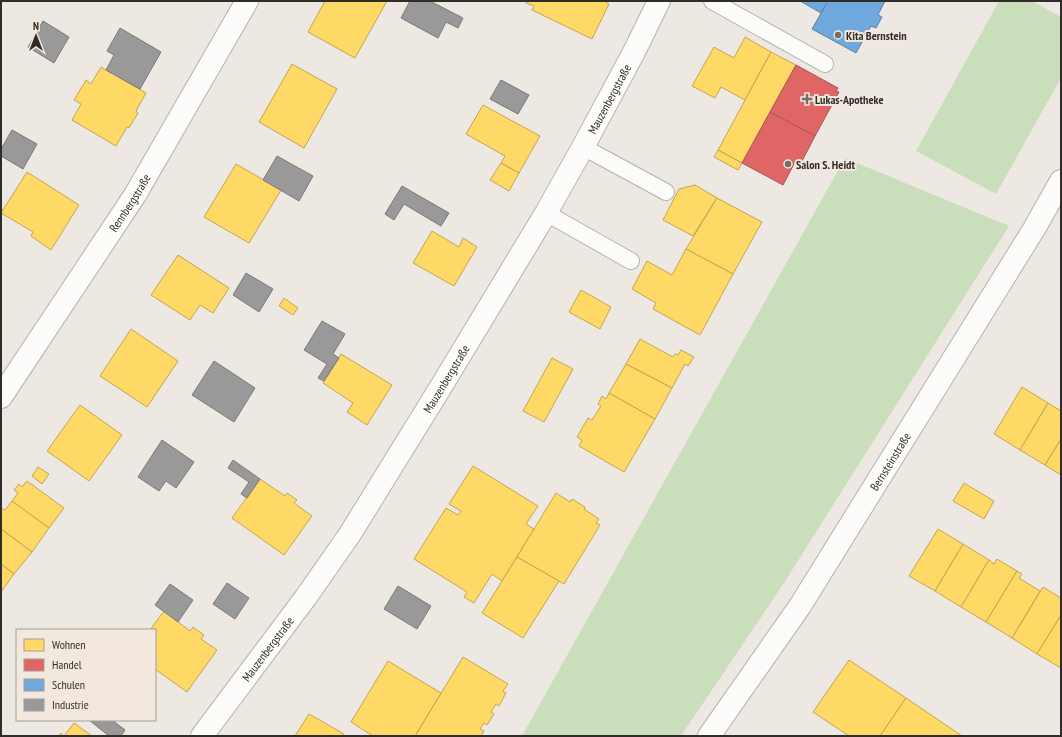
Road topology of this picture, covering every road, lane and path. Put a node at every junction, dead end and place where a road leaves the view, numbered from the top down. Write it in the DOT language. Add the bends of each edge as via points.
graph roads {
  1 [pos="247,1"];
  2 [pos="659,1"];
  3 [pos="712,1"];
  4 [pos="825,64"];
  5 [pos="583,147"];
  6 [pos="1061,181"];
  7 [pos="666,192"];
  8 [pos="546,213"];
  9 [pos="631,261"];
  10 [pos="1,397"];
  11 [pos="202,736"];
  12 [pos="709,736"];
  1 -- 10 [label="street, Rennbergstraße" via="134,195"];
  2 -- 5 [label="street, Mauzenbergstraße"];
  3 -- 4 [label="lane"];
  5 -- 7 [label="lane"];
  5 -- 8 [label="street, Mauzenbergstraße"];
  6 -- 12 [label="street, Bernsteinstraße" via="1034,229 800,606"];
  8 -- 9 [label="lane"];
  8 -- 11 [label="street, Mauzenbergstraße" via="350,534"];
}
